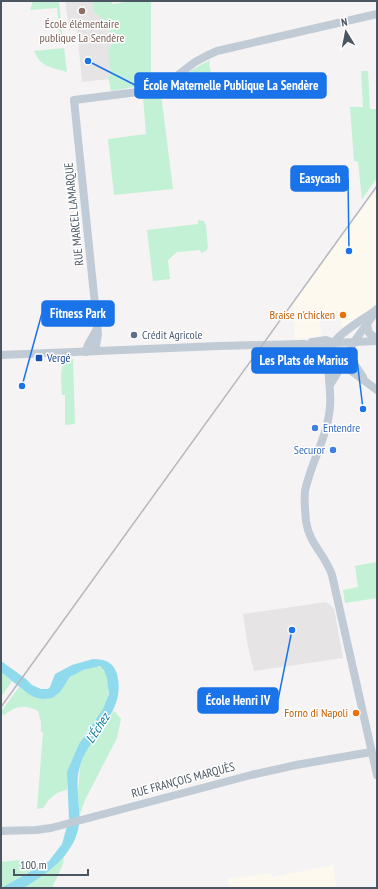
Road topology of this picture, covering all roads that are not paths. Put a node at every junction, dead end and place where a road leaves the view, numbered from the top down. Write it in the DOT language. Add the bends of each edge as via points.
graph roads {
  1 [pos="377,14"];
  2 [pos="377,310"];
  3 [pos="367,324"];
  4 [pos="98,330"];
  5 [pos="377,340"];
  6 [pos="354,342"];
  7 [pos="337,343"];
  8 [pos="303,344"];
  9 [pos="328,349"];
  10 [pos="108,351"];
  11 [pos="89,352"];
  12 [pos="348,354"];
  13 [pos="1,355"];
  14 [pos="343,364"];
  15 [pos="354,373"];
  16 [pos="334,376"];
  17 [pos="367,382"];
  18 [pos="329,386"];
  19 [pos="377,390"];
  20 [pos="371,752"];
  21 [pos="377,774"];
  22 [pos="1,831"];
  1 -- 4 [label="street, RUE MARCEL LAMARQUE" via="217,51 195,62 164,86 146,91 74,100"];
  2 -- 3 [label="street"];
  2 -- 7 [label="street" via="345,332"];
  3 -- 5 [label="street" via="369,333"];
  3 -- 6 [label="street"];
  4 -- 10 [label="street, RUE MARCEL LAMARQUE"];
  4 -- 11 [label="street" via="86,347"];
  5 -- 6 [label="street"];
  6 -- 7 [label="street"];
  6 -- 12 [label="street"];
  7 -- 8 [label="street" via="326,340"];
  7 -- 9 [label="street"];
  7 -- 12 [label="street"];
  8 -- 9 [label="street"];
  8 -- 10 [label="street"];
  9 -- 14 [label="street"];
  9 -- 18 [label="street"];
  10 -- 11 [label="street"];
  11 -- 13 [label="street"];
  12 -- 14 [label="street"];
  12 -- 17 [label="street"];
  14 -- 15 [label="street"];
  14 -- 16 [label="street"];
  15 -- 16 [label="street" via="344,372"];
  15 -- 17 [label="street"];
  16 -- 18 [label="street"];
  17 -- 19 [label="street"];
  18 -- 20 [label="street" via="331,404 306,490 306,522 312,542 326,560 332,575"];
  20 -- 21 [label="street"];
  20 -- 22 [label="street, RUE FRANÇOIS MARQUÈS" via="251,775 65,824 36,830"];
}
